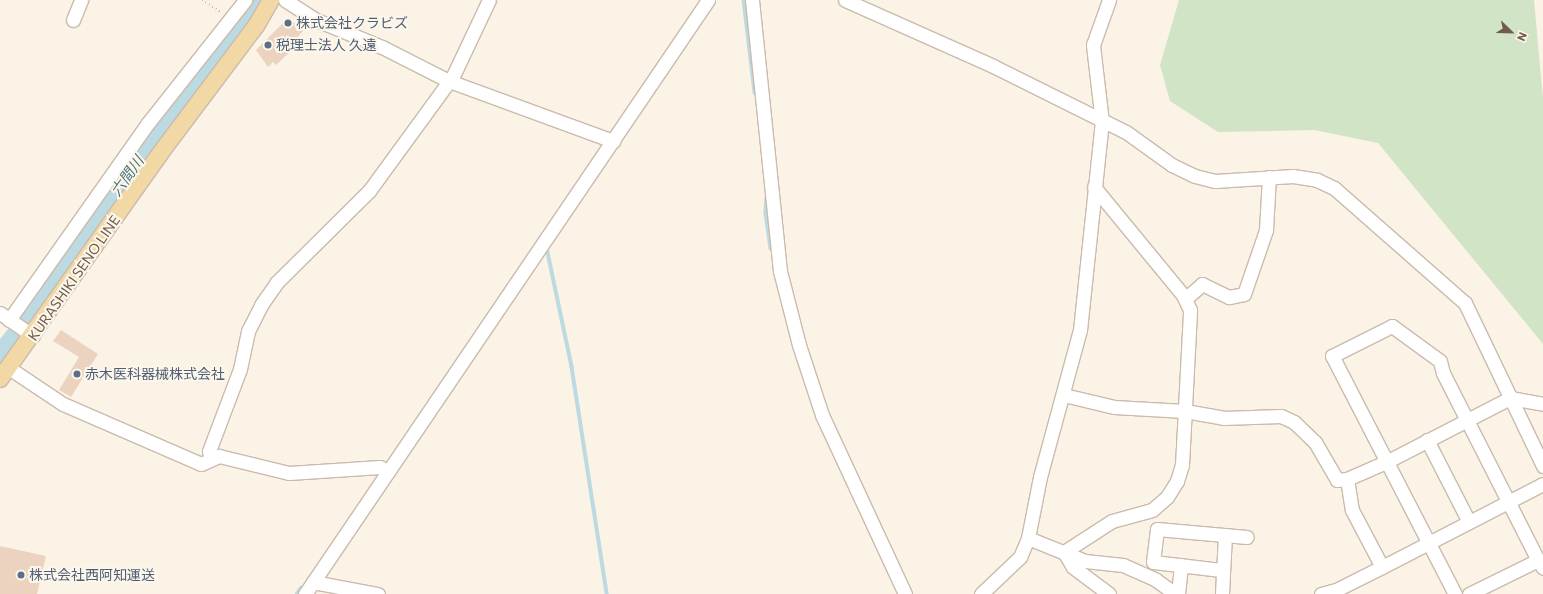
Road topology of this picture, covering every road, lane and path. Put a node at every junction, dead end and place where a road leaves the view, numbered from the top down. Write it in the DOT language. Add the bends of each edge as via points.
graph roads {
  1 [pos="81,0"];
  2 [pos="202,0"];
  3 [pos="245,0"];
  4 [pos="272,0"];
  5 [pos="285,0"];
  6 [pos="489,0"];
  7 [pos="708,0"];
  8 [pos="752,0"];
  9 [pos="845,0"];
  10 [pos="1108,0"];
  11 [pos="231,17"];
  12 [pos="73,20"];
  13 [pos="449,81"];
  14 [pos="1102,122"];
  15 [pos="609,139"];
  16 [pos="1269,177"];
  17 [pos="1094,187"];
  18 [pos="1185,299"];
  19 [pos="7,318"];
  20 [pos="30,334"];
  21 [pos="5,373"];
  22 [pos="1064,395"];
  23 [pos="1510,398"];
  24 [pos="1543,404"];
  25 [pos="1185,411"];
  26 [pos="1467,419"];
  27 [pos="1427,440"];
  28 [pos="210,459"];
  29 [pos="1386,462"];
  30 [pos="1543,466"];
  31 [pos="384,470"];
  32 [pos="1347,479"];
  33 [pos="1543,484"];
  34 [pos="1509,501"];
  35 [pos="1469,522"];
  36 [pos="1225,535"];
  37 [pos="1247,537"];
  38 [pos="1028,538"];
  39 [pos="1429,544"];
  40 [pos="1064,552"];
  41 [pos="1540,564"];
  42 [pos="1181,565"];
  43 [pos="1382,567"];
  44 [pos="1221,570"];
  45 [pos="314,582"];
  46 [pos="1337,592"];
  47 [pos="305,594"];
  48 [pos="378,594"];
  49 [pos="905,594"];
  50 [pos="981,594"];
  51 [pos="1109,594"];
  52 [pos="1175,594"];
  53 [pos="1178,594"];
  54 [pos="1222,594"];
  55 [pos="1321,594"];
  56 [pos="1455,594"];
  57 [pos="1469,594"];
  1 -- 12 [label="street"];
  2 -- 11 [label="path"];
  3 -- 11 [label="street"];
  4 -- 20 [label="main road, KURASHIKI SENO LINE"];
  5 -- 13 [label="street" via="314,19 382,47"];
  6 -- 13 [label="street"];
  7 -- 15 [label="street"];
  8 -- 49 [label="street" via="780,271 799,345 822,415"];
  9 -- 14 [label="street" via="993,66"];
  10 -- 14 [label="street" via="1093,45"];
  11 -- 19 [label="street" via="148,123"];
  13 -- 15 [label="street"];
  13 -- 28 [label="street" via="369,190 277,282 261,305 248,331 240,369 209,450"];
  14 -- 16 [label="street" via="1126,132 1172,165 1195,176 1215,181"];
  14 -- 17 [label="street"];
  15 -- 31 [label="street"];
  16 -- 18 [label="street" via="1266,230 1244,294 1229,297 1202,284"];
  16 -- 23 [label="street" via="1293,176 1317,180 1334,188 1449,288 1465,304"];
  17 -- 18 [label="street"];
  17 -- 22 [label="street" via="1087,282 1080,330"];
  18 -- 25 [label="street" via="1190,310"];
  19 -- 20 [label="street"];
  20 -- 21 [label="main road, KURASHIKI SENO LINE"];
  21 -- 28 [label="street" via="64,404 201,464"];
  22 -- 25 [label="street" via="1114,407"];
  22 -- 38 [label="street" via="1040,477"];
  23 -- 24 [label="street"];
  23 -- 26 [label="street"];
  23 -- 30 [label="street"];
  25 -- 32 [label="street" via="1223,418 1281,416 1294,422 1315,442 1337,480"];
  25 -- 40 [label="street" via="1182,465 1168,497 1152,510 1112,521"];
  26 -- 27 [label="street"];
  26 -- 29 [label="street" via="1443,373 1440,361 1392,326 1332,356"];
  26 -- 34 [label="street"];
  27 -- 29 [label="street"];
  27 -- 35 [label="street"];
  28 -- 31 [label="street" via="219,456 289,473"];
  29 -- 32 [label="street"];
  29 -- 39 [label="street"];
  31 -- 45 [label="street"];
  32 -- 43 [label="street" via="1352,510"];
  33 -- 34 [label="street"];
  34 -- 35 [label="street"];
  34 -- 41 [label="street"];
  35 -- 39 [label="street"];
  36 -- 37 [label="street"];
  36 -- 42 [label="street" via="1157,529 1153,562"];
  36 -- 44 [label="street"];
  38 -- 40 [label="street"];
  38 -- 50 [label="street" via="1020,557"];
  39 -- 43 [label="street"];
  39 -- 56 [label="street"];
  40 -- 51 [label="street" via="1073,567"];
  40 -- 52 [label="street" via="1096,564 1123,565 1156,580"];
  41 -- 57 [label="street"];
  42 -- 44 [label="street"];
  42 -- 53 [label="street"];
  43 -- 46 [label="street"];
  44 -- 54 [label="street"];
  45 -- 47 [label="street"];
  45 -- 48 [label="street"];
  46 -- 55 [label="street"];
}
